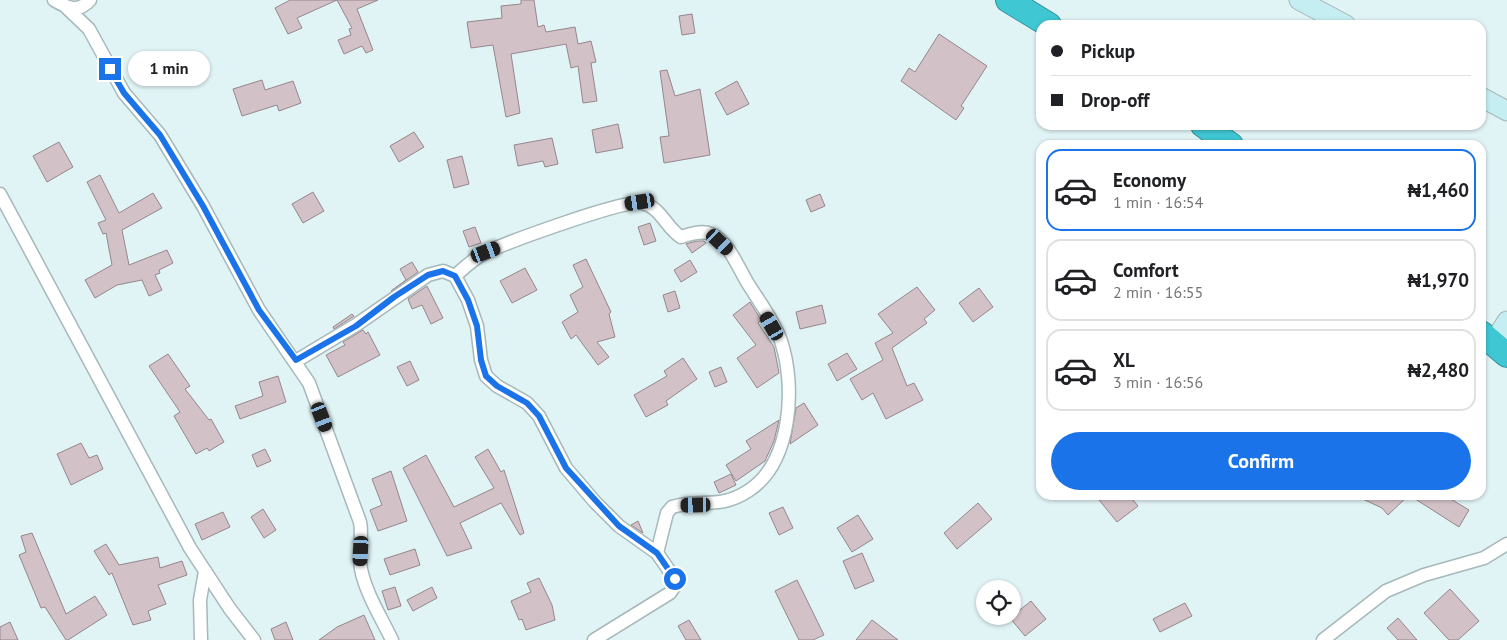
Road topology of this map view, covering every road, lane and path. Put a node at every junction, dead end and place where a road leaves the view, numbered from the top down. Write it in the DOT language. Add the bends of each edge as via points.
graph roads {
  1 [pos="54,0"];
  2 [pos="90,0"];
  3 [pos="1008,0"];
  4 [pos="1299,0"];
  5 [pos="68,8"];
  6 [pos="1041,20"];
  7 [pos="1337,20"];
  8 [pos="1486,100"];
  9 [pos="1507,111"];
  10 [pos="1210,130"];
  11 [pos="1224,140"];
  12 [pos="0,194"];
  13 [pos="455,276"];
  14 [pos="1507,321"];
  15 [pos="1494,344"];
  16 [pos="296,360"];
  17 [pos="1507,544"];
  18 [pos="657,553"];
  19 [pos="205,571"];
  20 [pos="201,640"];
  21 [pos="254,640"];
  22 [pos="392,640"];
  23 [pos="594,640"];
  24 [pos="1323,640"];
  1 -- 5 [label="street"];
  2 -- 5 [label="street" via="80,8"];
  3 -- 6 [label="highway"];
  4 -- 7 [label="main road"];
  5 -- 16 [label="street" via="90,29 124,93 160,135 259,310"];
  8 -- 9 [label="main road"];
  10 -- 11 [label="highway"];
  12 -- 19 [label="street"];
  13 -- 16 [label="street" via="443,271 428,275 356,326"];
  13 -- 18 [label="street" via="477,326 486,376 527,403 539,416 566,468 595,502 619,526"];
  13 -- 18 [label="street" via="486,252 624,204 640,202 650,205 681,237 701,232 712,234 729,250 780,341 790,400 783,436 765,477 750,490 731,501 672,508 666,513"];
  14 -- 15 [label="main road"];
  16 -- 22 [label="street" via="309,383 348,487 362,535 360,567"];
  17 -- 24 [label="street" via="1484,558 1424,575 1386,592"];
  18 -- 23 [label="street" via="675,579 670,593"];
  19 -- 20 [label="street" via="200,600"];
  19 -- 21 [label="street"];
}
